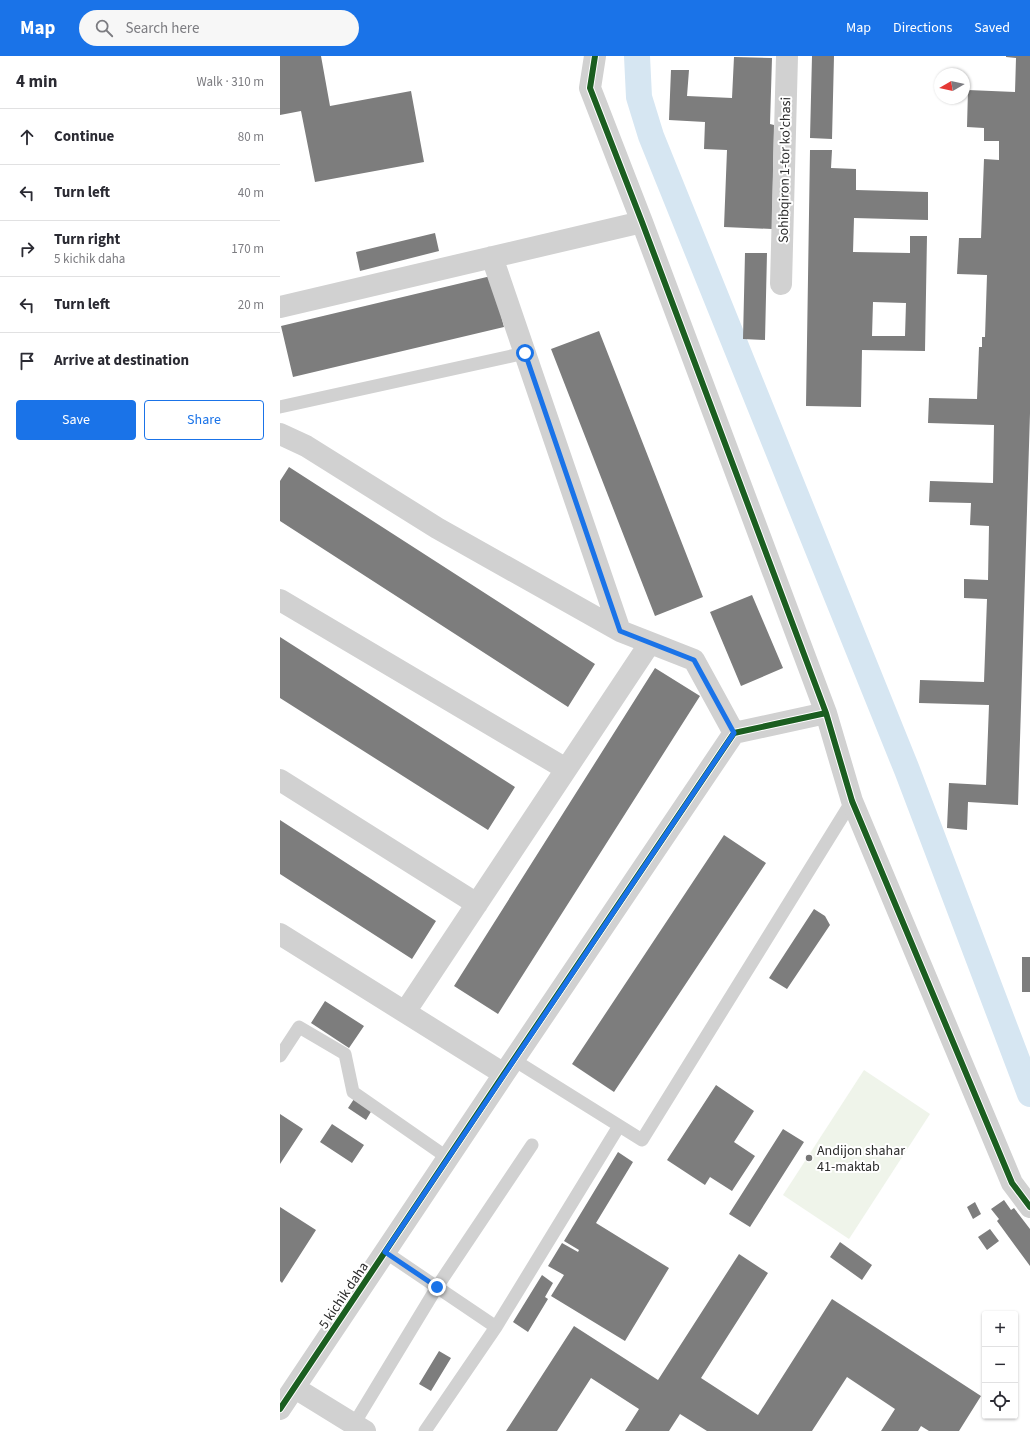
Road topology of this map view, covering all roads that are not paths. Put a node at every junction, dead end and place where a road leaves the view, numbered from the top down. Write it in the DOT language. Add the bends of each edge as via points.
graph roads {
  1 [pos="595,56"];
  2 [pos="787,56"];
  3 [pos="642,222"];
  4 [pos="492,257"];
  5 [pos="781,284"];
  6 [pos="280,307"];
  7 [pos="525,353"];
  8 [pos="280,407"];
  9 [pos="280,429"];
  10 [pos="280,435"];
  11 [pos="280,600"];
  12 [pos="620,631"];
  13 [pos="650,643"];
  14 [pos="826,713"];
  15 [pos="734,733"];
  16 [pos="566,769"];
  17 [pos="280,780"];
  18 [pos="852,801"];
  19 [pos="477,904"];
  20 [pos="280,934"];
  21 [pos="405,1012"];
  22 [pos="280,1056"];
  23 [pos="509,1067"];
  24 [pos="619,1126"];
  25 [pos="532,1145"];
  26 [pos="448,1158"];
  27 [pos="1030,1206"];
  28 [pos="385,1252"];
  29 [pos="437,1287"];
  30 [pos="496,1327"];
  31 [pos="294,1388"];
  32 [pos="280,1409"];
  33 [pos="359,1428"];
  34 [pos="425,1431"];
  1 -- 3 [label="street" via="590,88"];
  2 -- 5 [label="street, Sohibqiron 1-tor ko'chasi"];
  3 -- 4 [label="street"];
  3 -- 14 [label="street"];
  4 -- 6 [label="street"];
  4 -- 7 [label="street"];
  7 -- 8 [label="lane"];
  7 -- 12 [label="street"];
  9 -- 10 [label="street"];
  10 -- 12 [label="street" via="306,446 437,528"];
  11 -- 16 [label="street"];
  12 -- 13 [label="street"];
  13 -- 15 [label="street" via="694,660"];
  13 -- 16 [label="street"];
  14 -- 15 [label="street"];
  14 -- 18 [label="street"];
  15 -- 23 [label="street, 5 kichik daha"];
  16 -- 19 [label="street"];
  17 -- 19 [label="street"];
  18 -- 24 [label="lane" via="642,1140"];
  18 -- 27 [label="street" via="1012,1183"];
  19 -- 21 [label="street"];
  20 -- 21 [label="street"];
  21 -- 23 [label="street"];
  22 -- 26 [label="lane" via="299,1027 345,1054 353,1092"];
  23 -- 24 [label="lane"];
  23 -- 26 [label="street, 5 kichik daha"];
  24 -- 30 [label="lane"];
  25 -- 29 [label="lane"];
  26 -- 28 [label="street, 5 kichik daha"];
  28 -- 29 [label="lane"];
  28 -- 31 [label="street, 5 kichik daha"];
  29 -- 30 [label="lane"];
  29 -- 33 [label="lane"];
  30 -- 34 [label="lane"];
  31 -- 32 [label="street, 5 kichik daha"];
  31 -- 33 [label="street"];
}
